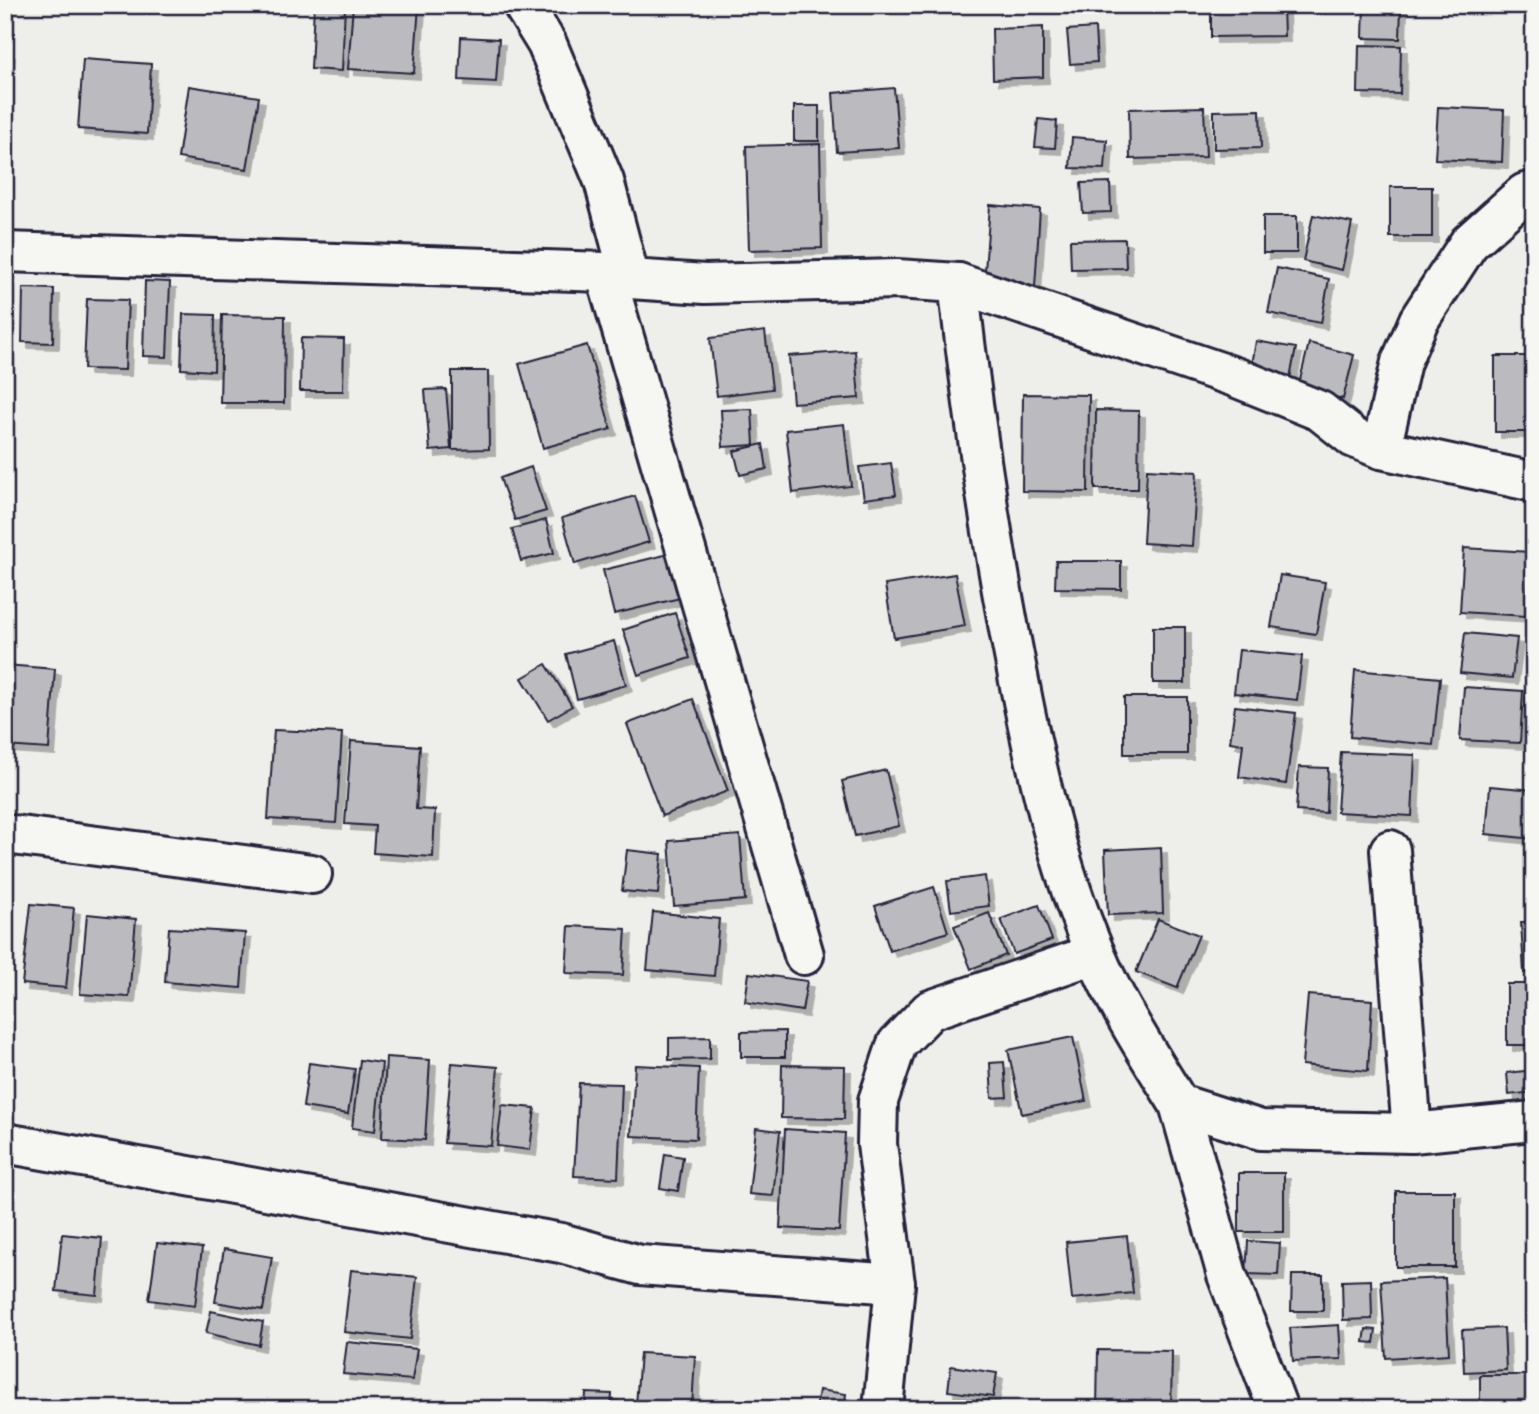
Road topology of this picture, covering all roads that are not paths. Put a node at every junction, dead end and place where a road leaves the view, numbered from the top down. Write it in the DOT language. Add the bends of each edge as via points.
graph roads {
  1 [pos="523,5"];
  2 [pos="1534,191"];
  3 [pos="5,251"];
  4 [pos="617,276"];
  5 [pos="958,283"];
  6 [pos="1381,449"];
  7 [pos="1534,482"];
  8 [pos="5,834"];
  9 [pos="1390,850"];
  10 [pos="312,874"];
  11 [pos="1095,954"];
  12 [pos="804,955"];
  13 [pos="1179,1104"];
  14 [pos="1534,1121"];
  15 [pos="1412,1133"];
  16 [pos="5,1143"];
  17 [pos="895,1284"];
  18 [pos="883,1409"];
  19 [pos="1278,1409"];
  1 -- 4 [label="street" via="547,44 604,181"];
  2 -- 6 [label="street" via="1525,193 1469,243 1419,320 1401,362"];
  3 -- 4 [label="street"];
  4 -- 5 [label="street" via="705,284 897,279"];
  4 -- 12 [label="street"];
  5 -- 6 [label="street" via="1235,377 1320,411 1354,438"];
  5 -- 11 [label="street" via="974,424 1040,788"];
  6 -- 7 [label="street"];
  8 -- 10 [label="street"];
  9 -- 15 [label="street"];
  11 -- 13 [label="street" via="1130,1024"];
  11 -- 17 [label="street" via="930,1010 897,1044 878,1101 877,1144"];
  13 -- 15 [label="street" via="1261,1130"];
  13 -- 19 [label="street" via="1227,1275"];
  14 -- 15 [label="street"];
  16 -- 17 [label="street" via="561,1242 640,1265"];
  17 -- 18 [label="street"];
}
